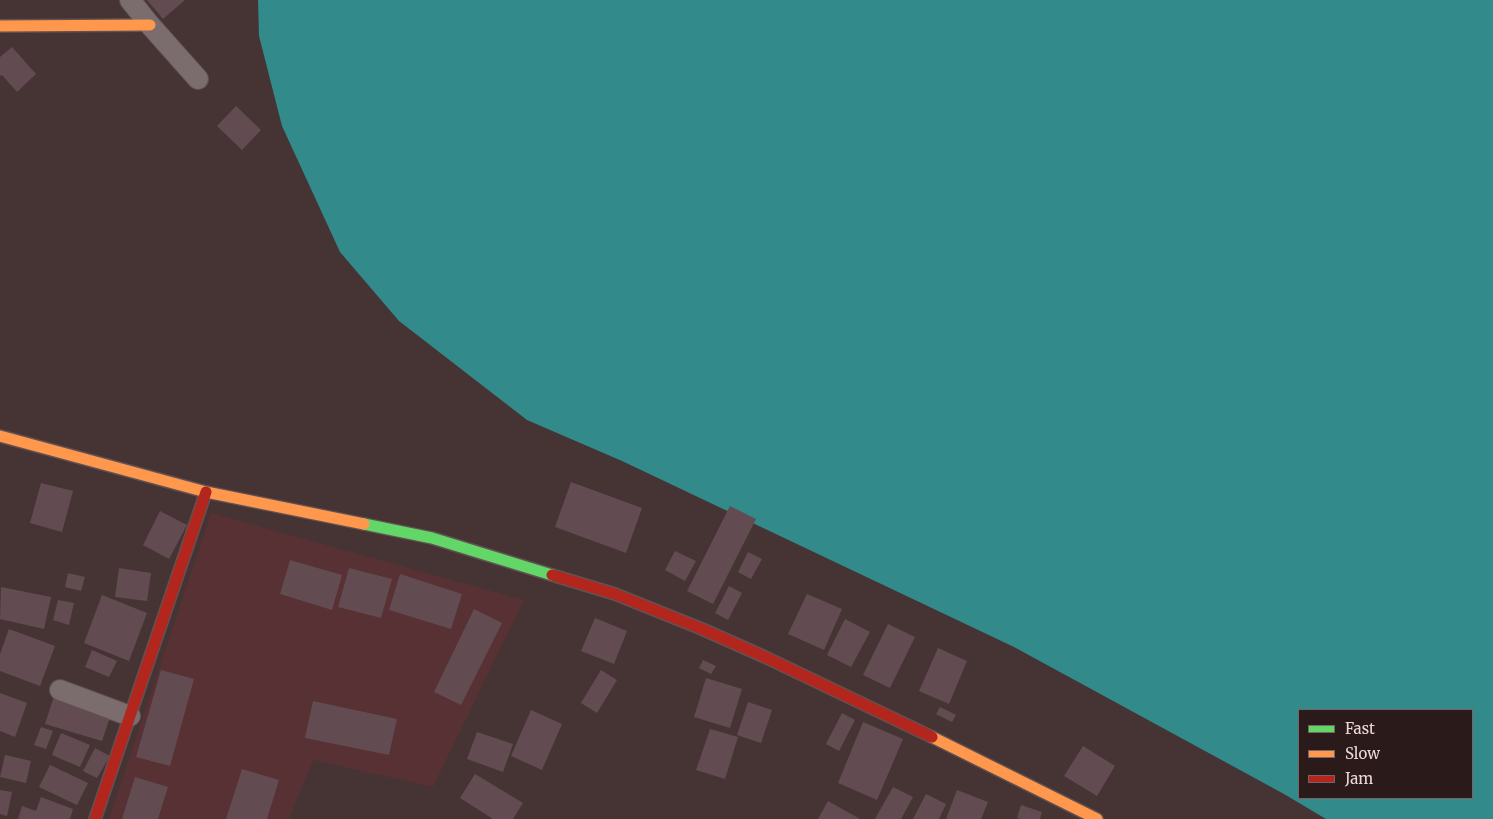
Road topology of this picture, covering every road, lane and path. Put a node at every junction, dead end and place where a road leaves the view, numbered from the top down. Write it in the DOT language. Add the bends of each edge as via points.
graph roads {
  1 [pos="130,0"];
  2 [pos="150,25"];
  3 [pos="0,26"];
  4 [pos="198,79"];
  5 [pos="0,436"];
  6 [pos="206,492"];
  7 [pos="60,690"];
  8 [pos="130,716"];
  9 [pos="95,819"];
  10 [pos="1097,819"];
  1 -- 2 [label="street"];
  2 -- 3 [label="street"];
  2 -- 4 [label="street"];
  5 -- 6 [label="street"];
  6 -- 8 [label="street"];
  6 -- 10 [label="street" via="432,538 615,594 765,656"];
  7 -- 8 [label="street"];
  8 -- 9 [label="street"];
}
